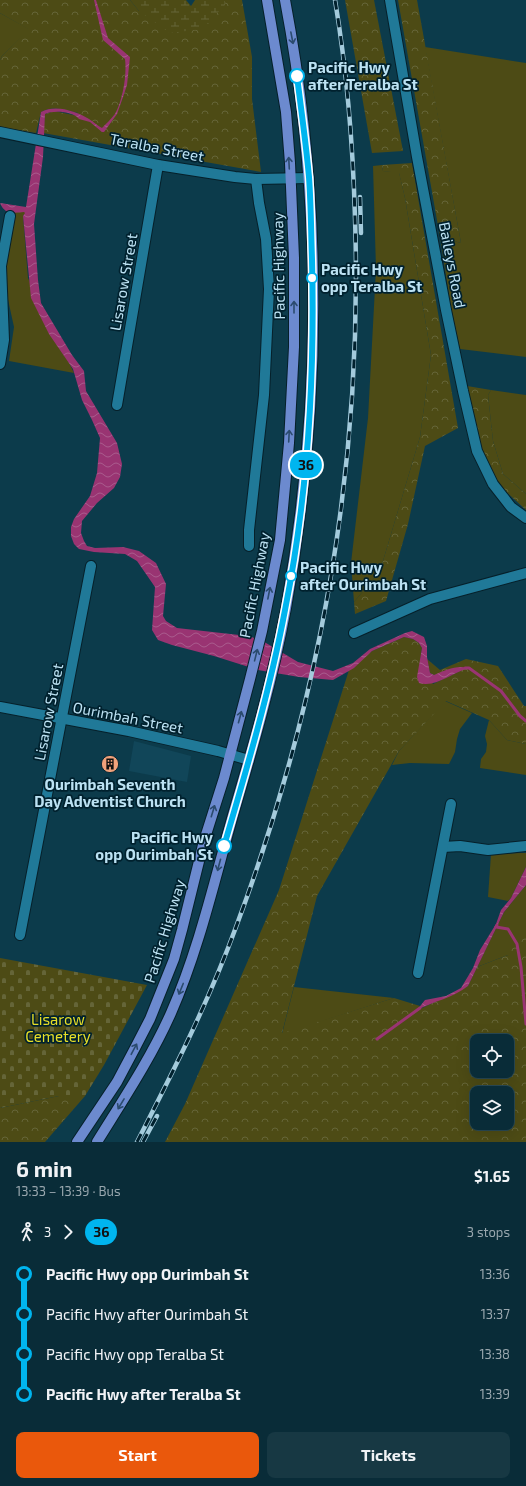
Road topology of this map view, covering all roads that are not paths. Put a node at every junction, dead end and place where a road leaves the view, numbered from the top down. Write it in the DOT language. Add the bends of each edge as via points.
graph roads {
  1 [pos="267,0"];
  2 [pos="285,0"];
  3 [pos="390,0"];
  4 [pos="0,132"];
  5 [pos="158,164"];
  6 [pos="290,178"];
  7 [pos="309,178"];
  8 [pos="256,179"];
  9 [pos="10,216"];
  10 [pos="0,364"];
  11 [pos="117,405"];
  12 [pos="526,518"];
  13 [pos="249,546"];
  14 [pos="91,566"];
  15 [pos="526,573"];
  16 [pos="354,633"];
  17 [pos="0,707"];
  18 [pos="62,719"];
  19 [pos="230,755"];
  20 [pos="249,760"];
  21 [pos="451,804"];
  22 [pos="526,846"];
  23 [pos="443,847"];
  24 [pos="20,935"];
  25 [pos="418,973"];
  26 [pos="77,1142"];
  27 [pos="97,1142"];
  6 -- 1 [label="main road, Pacific Highway, one-way" via="286,112"];
  2 -- 7 [label="main road, one-way" via="294,46"];
  3 -- 12 [label="street, Baileys Road" via="446,310 477,451 493,484 511,507"];
  4 -- 5 [label="street, Teralba Street"];
  5 -- 8 [label="street, Teralba Street"];
  5 -- 11 [label="street, Lisarow Street"];
  6 -- 7 [label="street, Teralba Street"];
  6 -- 8 [label="street, Teralba Street"];
  19 -- 6 [label="main road, Pacific Highway, one-way" via="262,631 280,540 294,347 294,258"];
  7 -- 20 [label="main road" via="314,327 307,456 299,524 280,634"];
  8 -- 13 [label="street, Pacific Highway" via="266,239 269,289 264,395"];
  9 -- 10 [label="street" via="1,266 4,340"];
  14 -- 18 [label="street, Lisarow Street"];
  15 -- 16 [label="street" via="430,599"];
  17 -- 18 [label="street, Ourimbah Street"];
  18 -- 19 [label="street, Ourimbah Street" via="129,731"];
  18 -- 24 [label="street, Lisarow Street"];
  19 -- 20 [label="street, Ourimbah Street"];
  26 -- 19 [label="main road, Pacific Highway, one-way" via="117,1082 161,992 174,959 204,841"];
  20 -- 27 [label="main road, one-way" via="201,934 186,976 152,1051"];
  21 -- 23 [label="street"];
  22 -- 23 [label="street" via="488,850 460,846"];
  23 -- 25 [label="street"];
}
